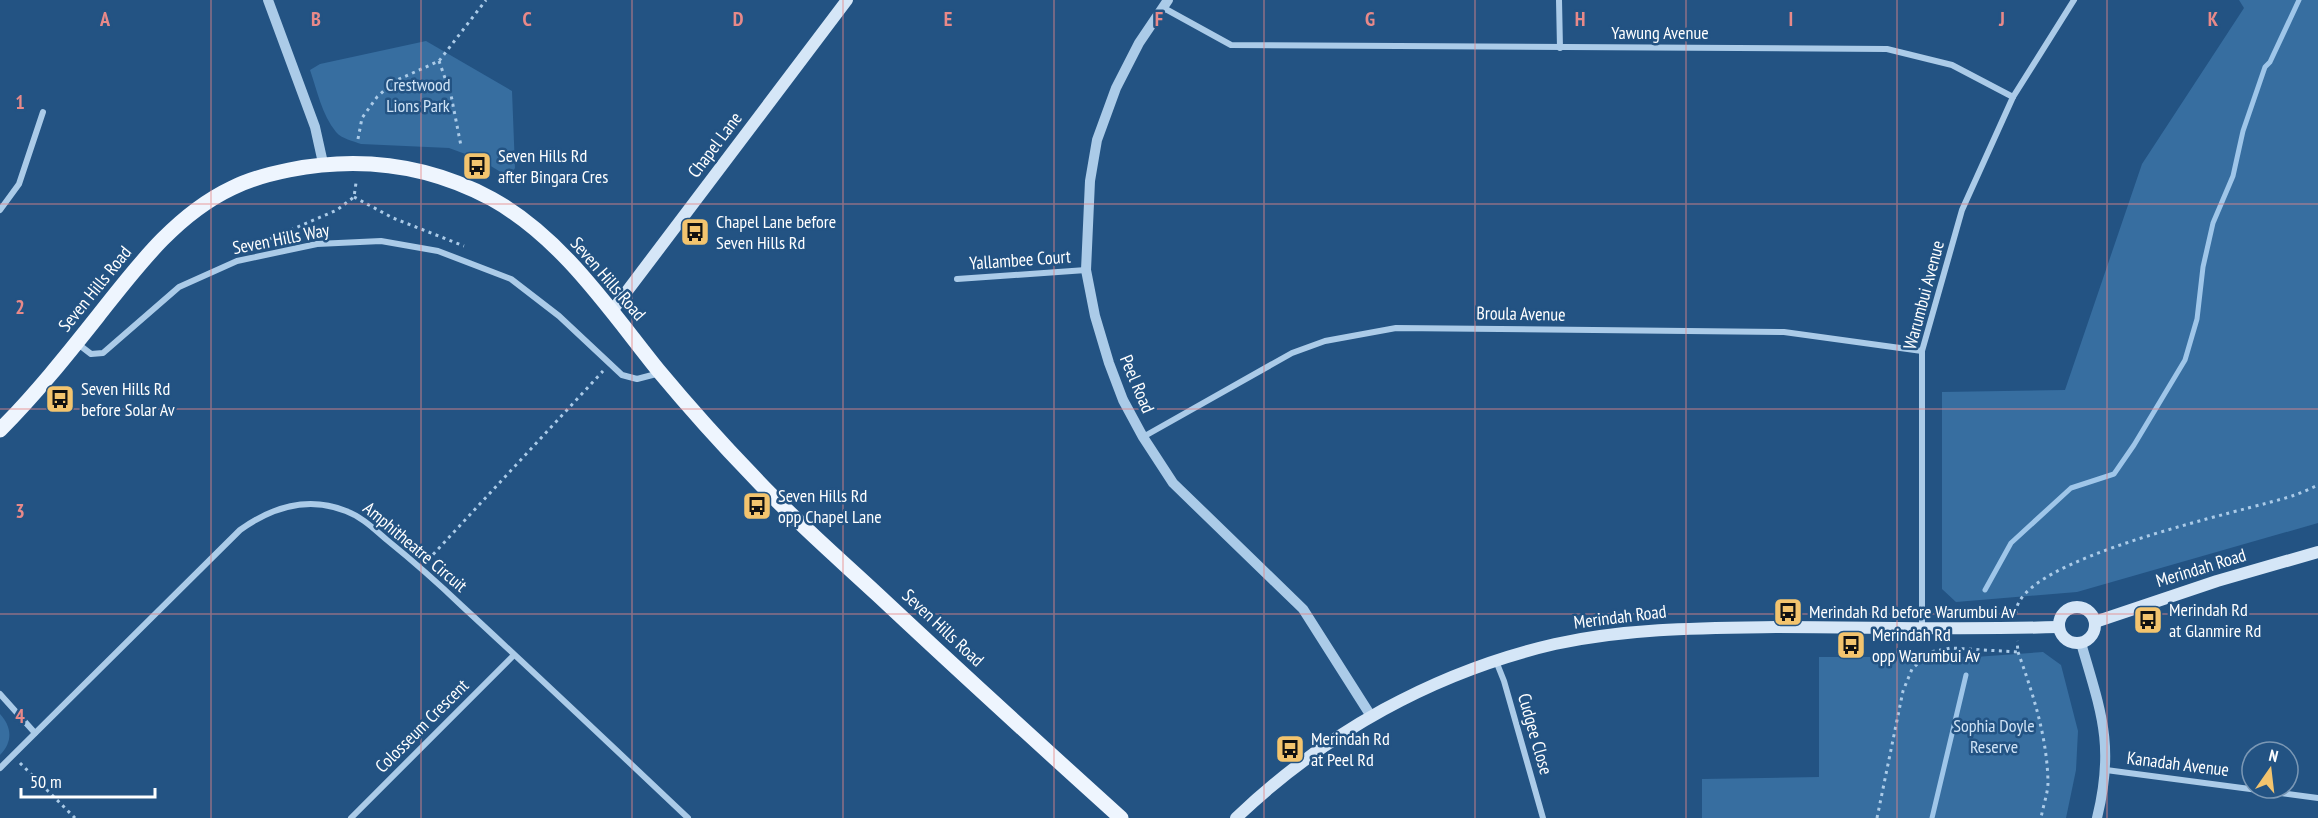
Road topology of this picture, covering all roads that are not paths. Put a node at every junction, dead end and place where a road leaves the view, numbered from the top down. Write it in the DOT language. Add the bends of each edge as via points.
graph roads {
  1 [pos="268,0"];
  2 [pos="847,0"];
  3 [pos="1559,0"];
  4 [pos="2074,0"];
  5 [pos="1165,4"];
  6 [pos="1560,48"];
  7 [pos="2013,98"];
  8 [pos="43,111"];
  9 [pos="323,163"];
  10 [pos="0,210"];
  11 [pos="1086,270"];
  12 [pos="957,279"];
  13 [pos="612,311"];
  14 [pos="76,343"];
  15 [pos="1922,351"];
  16 [pos="661,373"];
  17 [pos="0,430"];
  18 [pos="1143,436"];
  19 [pos="2318,552"];
  20 [pos="2095,622"];
  21 [pos="1922,627"];
  22 [pos="2058,627"];
  23 [pos="2081,643"];
  24 [pos="514,655"];
  25 [pos="1496,660"];
  26 [pos="0,694"];
  27 [pos="1371,716"];
  28 [pos="35,733"];
  29 [pos="0,768"];
  30 [pos="2106,770"];
  31 [pos="2318,798"];
  32 [pos="351,818"];
  33 [pos="688,818"];
  34 [pos="1120,818"];
  35 [pos="1236,818"];
  36 [pos="1543,818"];
  37 [pos="2097,818"];
  1 -- 9 [label="street" via="315,127"];
  2 -- 13 [label="main road, Chapel Lane"];
  3 -- 6 [label="street"];
  4 -- 7 [label="street, Warumbui Avenue"];
  5 -- 6 [label="street, Yawung Avenue" via="1231,45"];
  5 -- 11 [label="street, Peel Road" via="1116,88 1097,140 1090,181"];
  6 -- 7 [label="street, Yawung Avenue" via="1887,49 1952,65"];
  7 -- 15 [label="street, Warumbui Avenue" via="1962,210"];
  8 -- 10 [label="street" via="19,184"];
  9 -- 13 [label="main road, Seven Hills Road" via="409,168 494,201 545,239"];
  9 -- 14 [label="main road, Seven Hills Road" via="250,180 230,188 189,215 140,263"];
  11 -- 12 [label="street, Yallambee Court"];
  11 -- 18 [label="street, Peel Road" via="1109,363"];
  13 -- 16 [label="main road, Seven Hills Road"];
  14 -- 16 [label="street, Seven Hills Way" via="91,354 103,353 179,287 237,261 317,244 381,241 438,251 511,279 559,316 622,375 637,379"];
  14 -- 17 [label="main road, Seven Hills Road"];
  15 -- 18 [label="street, Broula Avenue" via="1784,332 1396,328 1325,341 1292,353"];
  15 -- 21 [label="street, Warumbui Avenue"];
  16 -- 34 [label="main road, Seven Hills Road" via="755,479"];
  18 -- 27 [label="street, Peel Road" via="1173,483 1303,609"];
  19 -- 20 [label="main road, Merindah Road"];
  20 -- 22 [label="main road" via="2088,611 2077,607 2065,611"];
  20 -- 23 [label="main road" via="2094,633"];
  21 -- 22 [label="main road, Merindah Road"];
  21 -- 25 [label="main road, Merindah Road" via="1660,629 1556,644"];
  22 -- 23 [label="main road" via="2064,639"];
  23 -- 30 [label="street" via="2100,708"];
  24 -- 28 [label="street, Amphitheatre Circuit" via="421,567 365,521 330,506 292,505 258,517 240,530"];
  24 -- 32 [label="street, Colosseum Crescent"];
  24 -- 33 [label="street, Amphitheatre Circuit"];
  25 -- 27 [label="main road, Merindah Road" via="1441,680"];
  25 -- 36 [label="street, Cudgee Close"];
  26 -- 28 [label="street"];
  27 -- 35 [label="main road, Merindah Road" via="1316,751"];
  28 -- 29 [label="street, Amphitheatre Circuit"];
  30 -- 31 [label="street, Kanadah Avenue"];
  30 -- 37 [label="street"];
}
